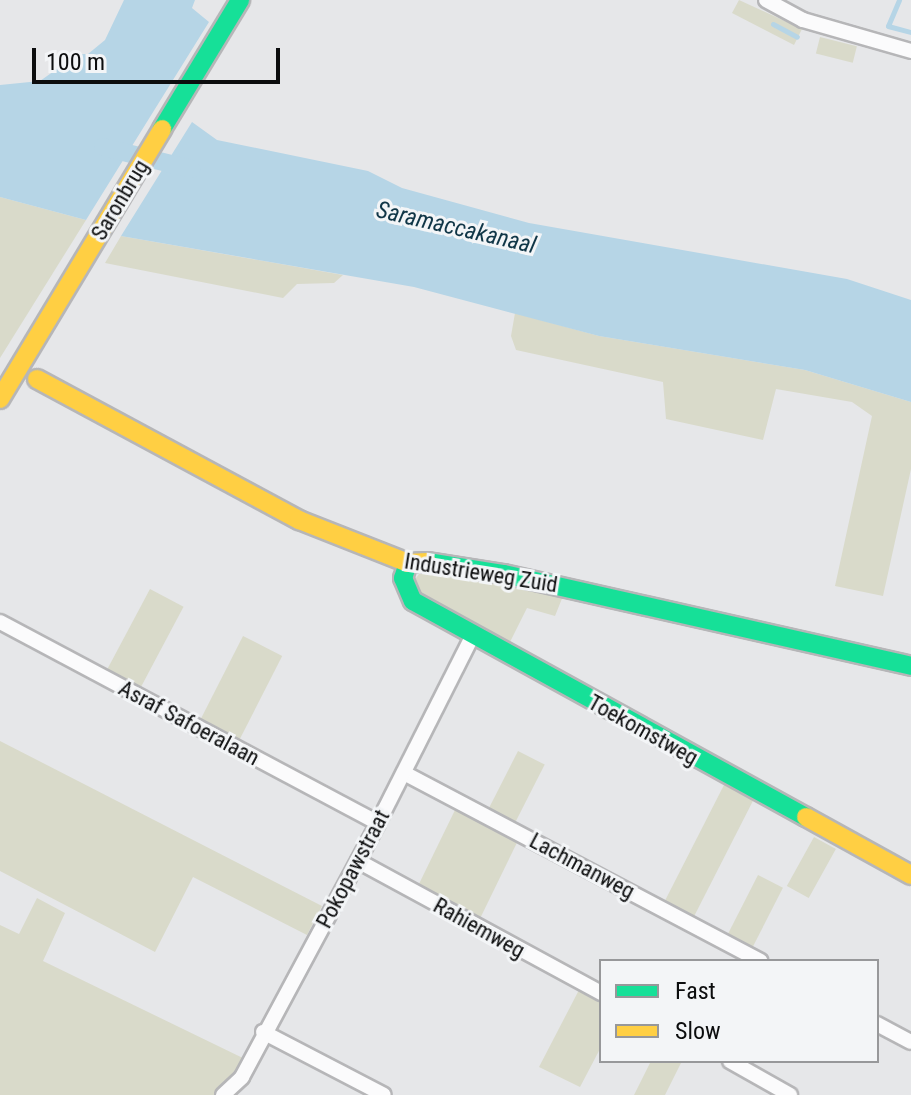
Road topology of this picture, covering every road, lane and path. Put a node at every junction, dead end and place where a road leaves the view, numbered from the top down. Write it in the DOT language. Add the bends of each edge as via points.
graph roads {
  1 [pos="240,0"];
  2 [pos="766,0"];
  3 [pos="911,51"];
  4 [pos="37,379"];
  5 [pos="0,399"];
  6 [pos="408,563"];
  7 [pos="0,622"];
  8 [pos="473,635"];
  9 [pos="911,666"];
  10 [pos="404,773"];
  11 [pos="378,823"];
  12 [pos="358,861"];
  13 [pos="911,875"];
  14 [pos="756,959"];
  15 [pos="599,992"];
  16 [pos="879,1025"];
  17 [pos="263,1032"];
  18 [pos="911,1042"];
  19 [pos="734,1063"];
  20 [pos="223,1095"];
  21 [pos="384,1095"];
  22 [pos="790,1095"];
  1 -- 5 [label="street, Saronbrug"];
  2 -- 3 [label="street" via="803,20"];
  4 -- 6 [label="street, Industrieweg Zuid" via="299,520"];
  6 -- 8 [label="street, Toekomstweg" via="403,578 413,601"];
  6 -- 9 [label="street, Industrieweg Zuid" via="433,561 532,580"];
  7 -- 11 [label="street, Asraf Safoeralaan"];
  8 -- 10 [label="street, Pokopawstraat"];
  8 -- 13 [label="street, Toekomstweg"];
  10 -- 11 [label="street, Pokopawstraat"];
  10 -- 14 [label="street, Lachmanweg"];
  11 -- 12 [label="street, Pokopawstraat"];
  12 -- 15 [label="street, Rahiemweg"];
  12 -- 17 [label="street, Pokopawstraat"];
  16 -- 18 [label="street"];
  17 -- 20 [label="street, Pokopawstraat" via="242,1077"];
  17 -- 21 [label="street"];
  19 -- 22 [label="street"];
}
